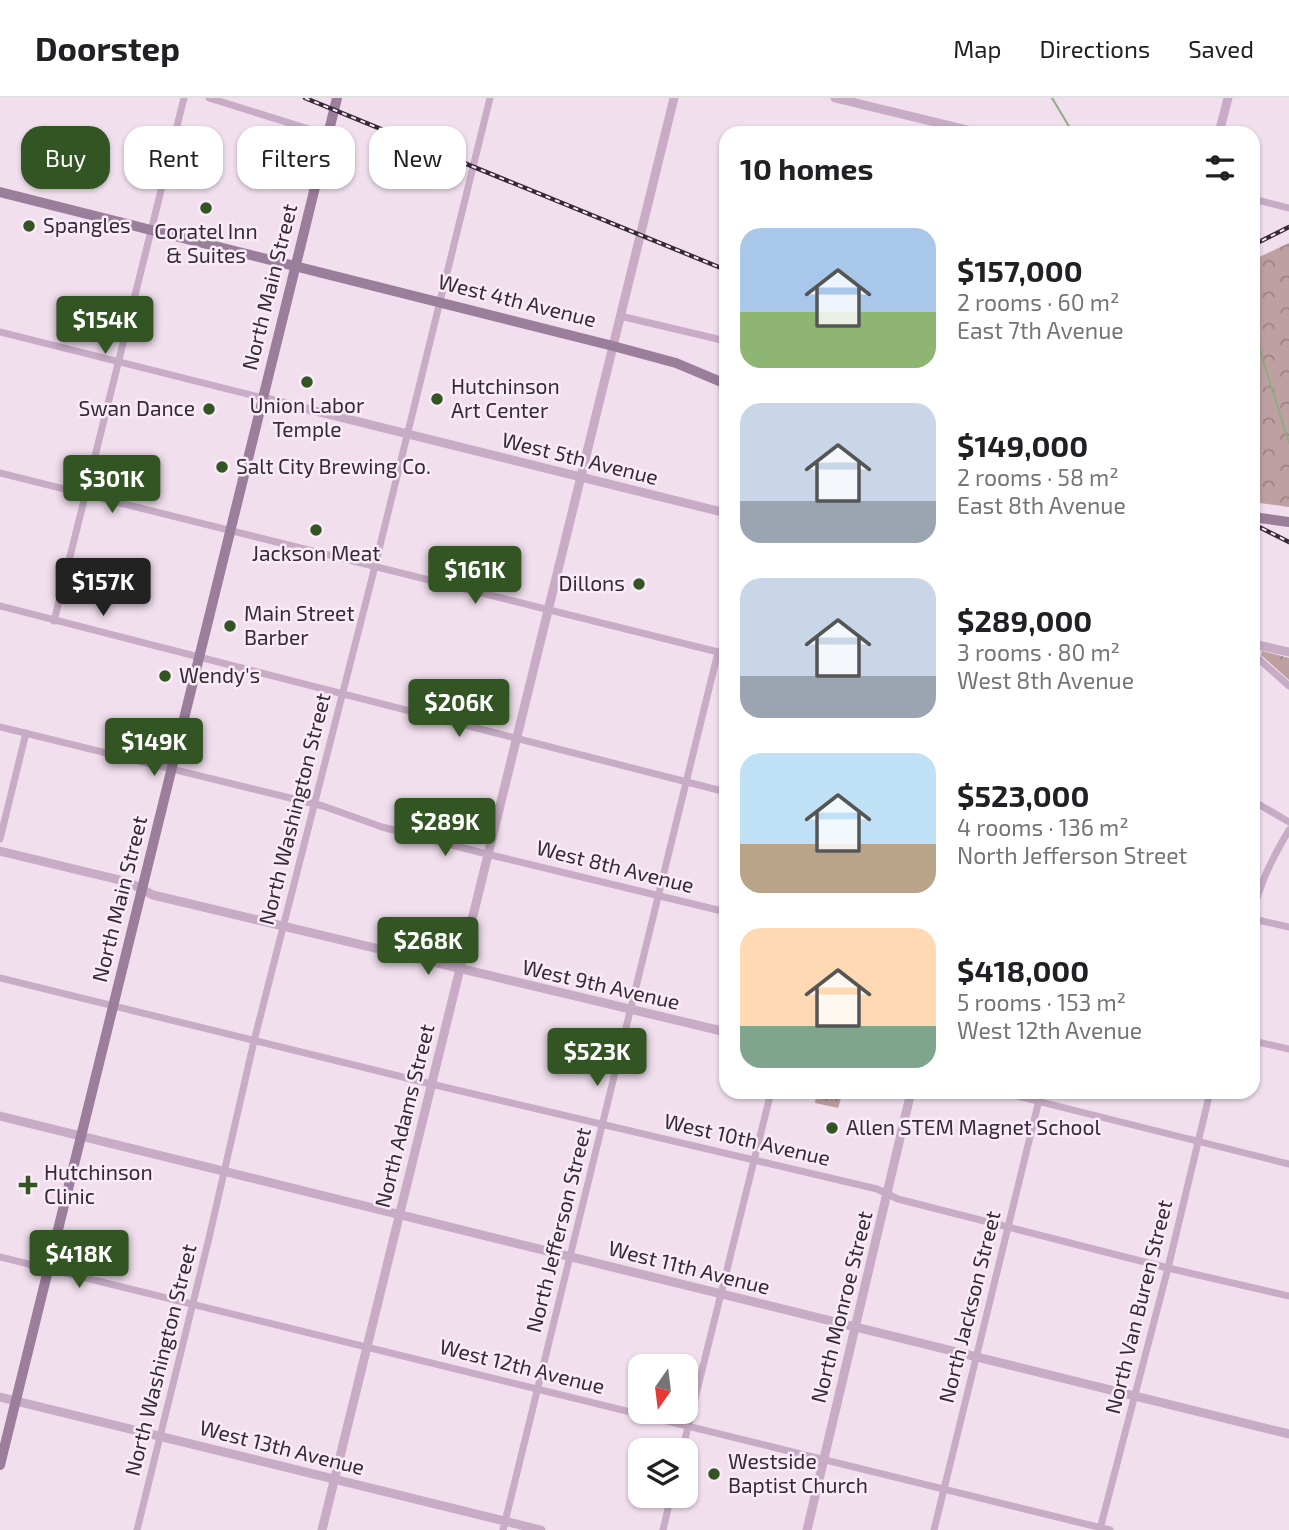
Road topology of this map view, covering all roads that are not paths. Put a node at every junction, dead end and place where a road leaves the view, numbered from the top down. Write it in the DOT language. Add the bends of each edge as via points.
graph roads {
  1 [pos="184,98"];
  2 [pos="209,98"];
  3 [pos="337,98"];
  4 [pos="490,98"];
  5 [pos="674,98"];
  6 [pos="835,98"];
  7 [pos="1228,98"];
  8 [pos="854,100"];
  9 [pos="299,126"];
  10 [pos="330,126"];
  11 [pos="953,126"];
  12 [pos="1221,126"];
  13 [pos="315,189"];
  14 [pos="0,192"];
  15 [pos="1260,201"];
  16 [pos="1289,208"];
  17 [pos="151,230"];
  18 [pos="296,265"];
  19 [pos="440,301"];
  20 [pos="620,316"];
  21 [pos="0,332"];
  22 [pos="719,339"];
  23 [pos="613,346"];
  24 [pos="118,362"];
  25 [pos="719,381"];
  26 [pos="263,398"];
  27 [pos="407,434"];
  28 [pos="0,472"];
  29 [pos="581,477"];
  30 [pos="85,494"];
  31 [pos="719,511"];
  32 [pos="1260,518"];
  33 [pos="1289,522"];
  34 [pos="230,530"];
  35 [pos="374,566"];
  36 [pos="0,606"];
  37 [pos="548,610"];
  38 [pos="54,621"];
  39 [pos="1260,646"];
  40 [pos="719,652"];
  41 [pos="1289,652"];
  42 [pos="199,657"];
  43 [pos="1260,660"];
  44 [pos="719,664"];
  45 [pos="1289,686"];
  46 [pos="342,694"];
  47 [pos="0,727"];
  48 [pos="26,733"];
  49 [pos="516,739"];
  50 [pos="172,769"];
  51 [pos="686,782"];
  52 [pos="719,790"];
  53 [pos="314,804"];
  54 [pos="1260,805"];
  55 [pos="1289,822"];
  56 [pos="1289,830"];
  57 [pos="0,839"];
  58 [pos="0,851"];
  59 [pos="487,855"];
  60 [pos="1260,885"];
  61 [pos="142,889"];
  62 [pos="658,896"];
  63 [pos="719,910"];
  64 [pos="1260,921"];
  65 [pos="283,927"];
  66 [pos="1289,928"];
  67 [pos="460,970"];
  68 [pos="0,978"];
  69 [pos="113,1006"];
  70 [pos="631,1010"];
  71 [pos="719,1030"];
  72 [pos="254,1041"];
  73 [pos="1260,1043"];
  74 [pos="1289,1049"];
  75 [pos="431,1084"];
  76 [pos="769,1099"];
  77 [pos="909,1099"];
  78 [pos="1031,1099"];
  79 [pos="1208,1099"];
  80 [pos="1039,1101"];
  81 [pos="0,1116"];
  82 [pos="603,1124"];
  83 [pos="81,1136"];
  84 [pos="1198,1140"];
  85 [pos="754,1160"];
  86 [pos="1289,1164"];
  87 [pos="223,1171"];
  88 [pos="887,1194"];
  89 [pos="399,1214"];
  90 [pos="1008,1226"];
  91 [pos="570,1256"];
  92 [pos="0,1257"];
  93 [pos="48,1268"];
  94 [pos="1168,1268"];
  95 [pos="721,1294"];
  96 [pos="1289,1296"];
  97 [pos="193,1304"];
  98 [pos="855,1327"];
  99 [pos="367,1347"];
  100 [pos="976,1357"];
  101 [pos="538,1389"];
  102 [pos="1134,1396"];
  103 [pos="0,1397"];
  104 [pos="16,1401"];
  105 [pos="689,1426"];
  106 [pos="1289,1434"];
  107 [pos="160,1436"];
  108 [pos="686,1438"];
  109 [pos="824,1459"];
  110 [pos="0,1465"];
  111 [pos="334,1479"];
  112 [pos="944,1489"];
  113 [pos="668,1508"];
  114 [pos="504,1526"];
  115 [pos="1100,1529"];
  116 [pos="137,1530"];
  117 [pos="322,1530"];
  118 [pos="541,1530"];
  119 [pos="663,1530"];
  120 [pos="807,1530"];
  121 [pos="934,1530"];
  122 [pos="1110,1530"];
  1 -- 17 [label="street"];
  2 -- 9 [label="street"];
  3 -- 10 [label="main road, North Main Street"];
  4 -- 19 [label="street, North Washington Street"];
  5 -- 20 [label="street, North Adams Street"];
  6 -- 8 [label="street"];
  7 -- 12 [label="street"];
  8 -- 11 [label="street"];
  13 -- 18 [label="main road, North Main Street"];
  14 -- 17 [label="main road, West 4th Avenue"];
  15 -- 16 [label="street"];
  17 -- 18 [label="main road, West 4th Avenue"];
  17 -- 24 [label="street"];
  18 -- 19 [label="main road, West 4th Avenue"];
  18 -- 26 [label="main road, North Main Street"];
  19 -- 23 [label="main road, West 4th Avenue"];
  19 -- 27 [label="street, North Washington Street"];
  20 -- 22 [label="street"];
  20 -- 23 [label="street, North Adams Street"];
  21 -- 24 [label="street"];
  23 -- 25 [label="main road, West 4th Avenue" via="676,363"];
  23 -- 29 [label="street, North Adams Street"];
  24 -- 26 [label="street"];
  24 -- 30 [label="street"];
  26 -- 27 [label="street, West 5th Avenue"];
  26 -- 34 [label="main road, North Main Street"];
  27 -- 29 [label="street, West 5th Avenue"];
  27 -- 35 [label="street, North Washington Street"];
  28 -- 30 [label="street"];
  29 -- 31 [label="street, West 5th Avenue"];
  29 -- 37 [label="street, North Adams Street"];
  30 -- 34 [label="street"];
  30 -- 38 [label="street"];
  32 -- 33 [label="main road"];
  34 -- 35 [label="street"];
  34 -- 42 [label="main road, North Main Street"];
  35 -- 37 [label="street"];
  35 -- 46 [label="street, North Washington Street"];
  36 -- 38 [label="street"];
  37 -- 40 [label="street"];
  37 -- 49 [label="street, North Adams Street"];
  38 -- 42 [label="street"];
  39 -- 41 [label="street"];
  42 -- 46 [label="street"];
  42 -- 50 [label="main road, North Main Street"];
  43 -- 45 [label="street"];
  44 -- 51 [label="street, North Jefferson Street"];
  46 -- 49 [label="street"];
  46 -- 53 [label="street, North Washington Street"];
  47 -- 48 [label="street, West 8th Avenue"];
  48 -- 50 [label="street, West 8th Avenue"];
  48 -- 57 [label="street"];
  49 -- 51 [label="street"];
  49 -- 59 [label="street, North Adams Street"];
  50 -- 53 [label="street, West 8th Avenue"];
  50 -- 61 [label="main road, North Main Street"];
  51 -- 52 [label="street"];
  51 -- 62 [label="street, North Jefferson Street"];
  53 -- 59 [label="street, West 8th Avenue"];
  53 -- 65 [label="street, North Washington Street"];
  54 -- 55 [label="street"];
  56 -- 60 [label="street"];
  58 -- 61 [label="street, West 9th Avenue"];
  59 -- 62 [label="street, West 8th Avenue"];
  59 -- 67 [label="street, North Adams Street"];
  61 -- 65 [label="street, West 9th Avenue"];
  61 -- 69 [label="main road, North Main Street"];
  62 -- 63 [label="street, West 8th Avenue"];
  62 -- 70 [label="street, North Jefferson Street"];
  64 -- 66 [label="street"];
  65 -- 67 [label="street, West 9th Avenue"];
  65 -- 72 [label="street, North Washington Street"];
  67 -- 70 [label="street, West 9th Avenue"];
  67 -- 75 [label="street, North Adams Street"];
  68 -- 69 [label="street, West 10th Avenue"];
  69 -- 72 [label="street, West 10th Avenue"];
  69 -- 83 [label="main road, North Main Street"];
  70 -- 71 [label="street, West 9th Avenue"];
  70 -- 82 [label="street, North Jefferson Street"];
  72 -- 75 [label="street, West 10th Avenue"];
  72 -- 87 [label="street, North Washington Street"];
  73 -- 74 [label="street"];
  75 -- 82 [label="street, West 10th Avenue"];
  75 -- 89 [label="street, North Adams Street"];
  76 -- 85 [label="street"];
  77 -- 88 [label="street, North Monroe Street"];
  78 -- 80 [label="street"];
  79 -- 84 [label="street, North Van Buren Street"];
  80 -- 84 [label="street"];
  80 -- 90 [label="street, North Jackson Street"];
  81 -- 83 [label="street, West 11th Avenue"];
  82 -- 85 [label="street, West 10th Avenue"];
  82 -- 91 [label="street, North Jefferson Street"];
  83 -- 87 [label="street, West 11th Avenue"];
  83 -- 93 [label="main road, North Main Street"];
  84 -- 86 [label="street"];
  84 -- 94 [label="street, North Van Buren Street"];
  85 -- 88 [label="street, West 10th Avenue"];
  85 -- 95 [label="street"];
  87 -- 89 [label="street, West 11th Avenue"];
  87 -- 97 [label="street, North Washington Street"];
  88 -- 90 [label="street, West 10th Avenue"];
  88 -- 98 [label="street, North Monroe Street"];
  89 -- 91 [label="street, West 11th Avenue"];
  89 -- 99 [label="street, North Adams Street"];
  90 -- 94 [label="street, West 10th Avenue"];
  90 -- 100 [label="street, North Jackson Street"];
  91 -- 95 [label="street, West 11th Avenue"];
  91 -- 101 [label="street, North Jefferson Street"];
  92 -- 93 [label="street, West 12th Avenue"];
  93 -- 97 [label="street, West 12th Avenue"];
  93 -- 104 [label="main road, North Main Street"];
  94 -- 96 [label="street, West 10th Avenue"];
  94 -- 102 [label="street, North Van Buren Street"];
  95 -- 98 [label="street, West 11th Avenue"];
  95 -- 105 [label="street"];
  97 -- 99 [label="street, West 12th Avenue"];
  97 -- 107 [label="street, North Washington Street"];
  98 -- 100 [label="street, West 11th Avenue"];
  98 -- 109 [label="street, North Monroe Street"];
  99 -- 101 [label="street, West 12th Avenue"];
  99 -- 111 [label="street, North Adams Street"];
  100 -- 102 [label="street, West 11th Avenue"];
  100 -- 112 [label="street, North Jackson Street"];
  101 -- 105 [label="street, West 12th Avenue"];
  101 -- 114 [label="street, North Jefferson Street"];
  102 -- 106 [label="street, West 11th Avenue"];
  102 -- 115 [label="street, North Van Buren Street"];
  103 -- 104 [label="street, West 13th Avenue"];
  104 -- 107 [label="street, West 13th Avenue"];
  104 -- 110 [label="main road, North Main Street"];
  105 -- 108 [label="street"];
  105 -- 109 [label="street, West 12th Avenue"];
  107 -- 111 [label="street, West 13th Avenue"];
  107 -- 116 [label="street, North Washington Street"];
  109 -- 112 [label="street, West 12th Avenue"];
  109 -- 120 [label="street, North Monroe Street"];
  111 -- 114 [label="street, West 13th Avenue"];
  111 -- 117 [label="street, North Adams Street"];
  112 -- 115 [label="street, West 12th Avenue"];
  112 -- 121 [label="street, North Jackson Street"];
  113 -- 119 [label="street"];
  114 -- 118 [label="street, West 13th Avenue"];
  115 -- 122 [label="street, West 12th Avenue"];
}
